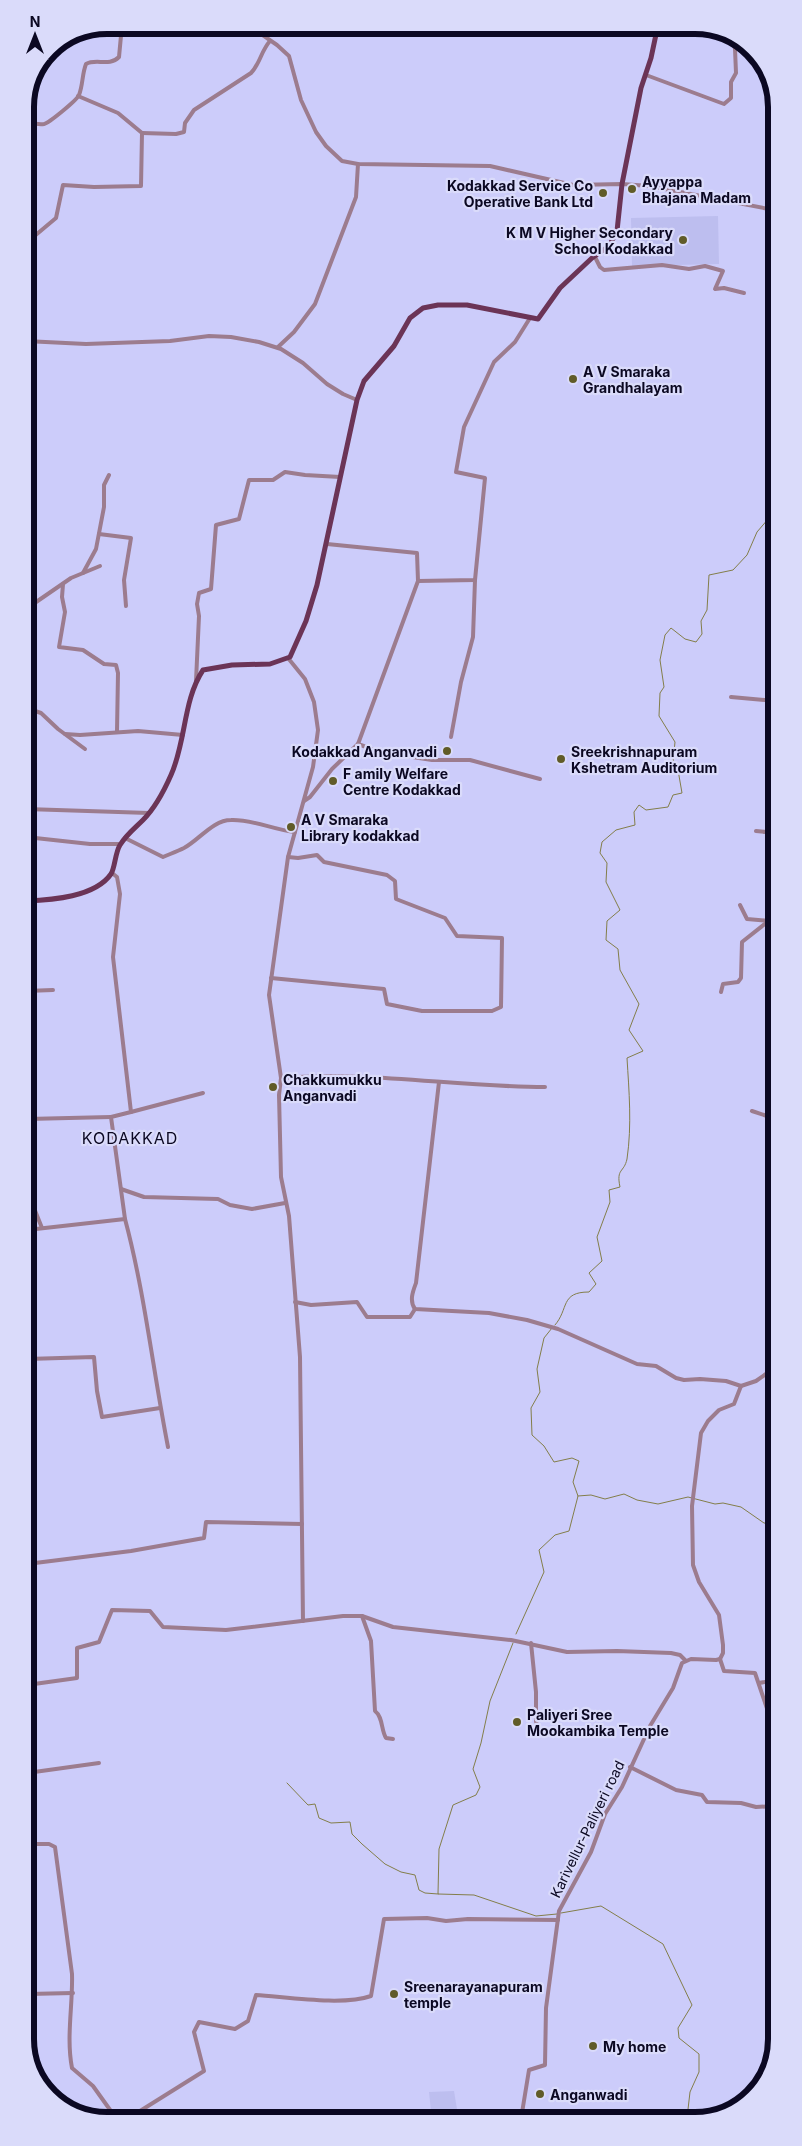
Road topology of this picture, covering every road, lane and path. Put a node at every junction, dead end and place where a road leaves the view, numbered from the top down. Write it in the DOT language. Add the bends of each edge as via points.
graph roads {
  1 [pos="121,34"];
  2 [pos="260,34"];
  3 [pos="656,34"];
  4 [pos="270,41"];
  5 [pos="734,46"];
  6 [pos="646,75"];
  7 [pos="78,96"];
  8 [pos="34,124"];
  9 [pos="142,133"];
  10 [pos="358,164"];
  11 [pos="622,184"];
  12 [pos="768,209"];
  13 [pos="34,236"];
  14 [pos="594,257"];
  15 [pos="744,293"];
  16 [pos="530,318"];
  17 [pos="34,341"];
  18 [pos="278,347"];
  19 [pos="357,400"];
  20 [pos="109,475"];
  21 [pos="340,476"];
  22 [pos="99,534"];
  23 [pos="327,544"];
  24 [pos="100,566"];
  25 [pos="84,573"];
  26 [pos="475,580"];
  27 [pos="418,581"];
  28 [pos="63,584"];
  29 [pos="34,604"];
  30 [pos="126,606"];
  31 [pos="288,658"];
  32 [pos="196,681"];
  33 [pos="731,698"];
  34 [pos="768,701"];
  35 [pos="34,711"];
  36 [pos="117,731"];
  37 [pos="65,734"];
  38 [pos="183,735"];
  39 [pos="451,738"];
  40 [pos="358,744"];
  41 [pos="86,749"];
  42 [pos="540,779"];
  43 [pos="303,802"];
  44 [pos="34,809"];
  45 [pos="148,813"];
  46 [pos="296,832"];
  47 [pos="756,832"];
  48 [pos="768,833"];
  49 [pos="34,838"];
  50 [pos="125,838"];
  51 [pos="120,844"];
  52 [pos="288,857"];
  53 [pos="112,873"];
  54 [pos="34,901"];
  55 [pos="740,905"];
  56 [pos="768,921"];
  57 [pos="768,922"];
  58 [pos="271,978"];
  59 [pos="53,990"];
  60 [pos="34,991"];
  61 [pos="721,992"];
  62 [pos="281,1078"];
  63 [pos="439,1082"];
  64 [pos="545,1087"];
  65 [pos="203,1093"];
  66 [pos="752,1111"];
  67 [pos="131,1112"];
  68 [pos="768,1116"];
  69 [pos="111,1117"];
  70 [pos="34,1119"];
  71 [pos="121,1189"];
  72 [pos="285,1203"];
  73 [pos="34,1208"];
  74 [pos="125,1219"];
  75 [pos="42,1228"];
  76 [pos="34,1229"];
  77 [pos="768,1247"];
  78 [pos="767,1263"];
  79 [pos="295,1302"];
  80 [pos="415,1309"];
  81 [pos="34,1359"];
  82 [pos="768,1373"];
  83 [pos="741,1386"];
  84 [pos="160,1408"];
  85 [pos="168,1448"];
  86 [pos="302,1524"];
  87 [pos="34,1563"];
  88 [pos="362,1616"];
  89 [pos="302,1621"];
  90 [pos="531,1643"];
  91 [pos="720,1659"];
  92 [pos="685,1660"];
  93 [pos="768,1681"];
  94 [pos="759,1683"];
  95 [pos="34,1684"];
  96 [pos="768,1712"];
  97 [pos="538,1730"];
  98 [pos="394,1739"];
  99 [pos="99,1763"];
  100 [pos="630,1766"];
  101 [pos="34,1772"];
  102 [pos="768,1806"];
  103 [pos="34,1844"];
  104 [pos="558,1920"];
  105 [pos="73,1993"];
  106 [pos="34,1994"];
  107 [pos="112,2112"];
  108 [pos="138,2112"];
  109 [pos="522,2112"];
  1 -- 7 [label="street" via="119,56 112,62 86,64"];
  2 -- 4 [label="street"];
  3 -- 6 [label="main road"];
  4 -- 9 [label="street" via="251,73 194,110 185,123 184,132"];
  4 -- 10 [label="street" via="289,56 301,100 316,132 342,161"];
  5 -- 6 [label="street" via="736,73 731,82 731,98 724,104"];
  6 -- 11 [label="main road"];
  7 -- 8 [label="street" via="50,122"];
  7 -- 9 [label="street" via="118,113"];
  9 -- 13 [label="street" via="141,186 63,185 56,218"];
  10 -- 11 [label="street" via="490,166 573,185"];
  10 -- 18 [label="street" via="356,197 315,304"];
  11 -- 12 [label="street" via="649,186"];
  11 -- 14 [label="main road" via="617,231 609,246"];
  14 -- 15 [label="street" via="604,270 646,265 689,269 705,266 723,271 715,289"];
  14 -- 16 [label="main road" via="560,288 538,319"];
  16 -- 19 [label="main road" via="467,305 423,308 410,318 394,346 364,381"];
  16 -- 26 [label="street" via="515,342 494,362 464,427 456,472 485,478"];
  17 -- 18 [label="street" via="105,343 217,336"];
  18 -- 19 [label="street" via="303,363 326,384"];
  19 -- 21 [label="main road"];
  20 -- 22 [label="street" via="104,485"];
  21 -- 23 [label="main road"];
  21 -- 32 [label="street" via="285,472 273,480 249,480 239,519 216,525 211,590 199,593 197,604"];
  22 -- 25 [label="street"];
  22 -- 30 [label="street" via="131,538 124,580"];
  23 -- 27 [label="street" via="417,554"];
  23 -- 31 [label="main road" via="306,621"];
  24 -- 25 [label="street"];
  25 -- 28 [label="street"];
  26 -- 27 [label="street"];
  26 -- 39 [label="street" via="473,637"];
  27 -- 40 [label="street"];
  28 -- 29 [label="street"];
  28 -- 36 [label="street" via="65,612 59,647 83,650 104,664 116,665"];
  31 -- 32 [label="main road" via="270,664 216,666 203,670"];
  31 -- 43 [label="street" via="305,679 314,702 318,730 313,767"];
  32 -- 38 [label="main road"];
  33 -- 34 [label="street"];
  35 -- 37 [label="street"];
  36 -- 37 [label="street"];
  36 -- 38 [label="street"];
  37 -- 41 [label="street"];
  38 -- 45 [label="main road" via="170,779"];
  40 -- 42 [label="street" via="380,752 432,760 470,760"];
  40 -- 43 [label="street"];
  43 -- 46 [label="street"];
  44 -- 45 [label="street"];
  45 -- 50 [label="main road"];
  46 -- 50 [label="street" via="244,820 228,820 215,825 184,848 163,857"];
  46 -- 52 [label="street"];
  47 -- 48 [label="street"];
  49 -- 51 [label="street"];
  50 -- 51 [label="main road"];
  51 -- 53 [label="main road"];
  52 -- 58 [label="street"];
  52 -- 58 [label="street" via="317,855 324,862 387,875 394,881 396,899 445,918 457,936 502,938 501,1007 492,1011 408,1009 387,1004 384,989"];
  53 -- 54 [label="main road" via="96,888"];
  53 -- 67 [label="street" via="117,877 120,894 113,957"];
  55 -- 56 [label="street" via="747,919"];
  57 -- 61 [label="street" via="742,942 741,978 738,982 724,984"];
  58 -- 62 [label="street" via="268,995"];
  59 -- 60 [label="street"];
  62 -- 63 [label="street" via="307,1076"];
  62 -- 72 [label="street" via="280,1154"];
  63 -- 64 [label="street" via="510,1088"];
  63 -- 80 [label="street" via="412,1297"];
  65 -- 67 [label="street"];
  66 -- 68 [label="street"];
  67 -- 69 [label="street"];
  69 -- 70 [label="street"];
  69 -- 71 [label="street"];
  71 -- 72 [label="street" via="144,1197 218,1199 252,1209"];
  71 -- 74 [label="street"];
  72 -- 79 [label="street"];
  73 -- 75 [label="street"];
  74 -- 75 [label="street"];
  74 -- 84 [label="street" via="137,1266"];
  75 -- 76 [label="street"];
  77 -- 78 [label="street"];
  79 -- 80 [label="street" via="311,1305 357,1302 367,1317 380,1318 410,1317"];
  79 -- 86 [label="street" via="300,1357"];
  80 -- 83 [label="street" via="503,1315 556,1328 637,1364 656,1366 676,1378 726,1381"];
  81 -- 84 [label="street" via="94,1358 102,1417"];
  82 -- 83 [label="street"];
  83 -- 91 [label="street" via="734,1404 719,1410 701,1433 692,1501 693,1565 718,1616 723,1645"];
  84 -- 85 [label="street"];
  86 -- 87 [label="street" via="206,1522 204,1538 131,1552"];
  86 -- 89 [label="street"];
  88 -- 89 [label="street"];
  88 -- 90 [label="street" via="393,1627"];
  88 -- 98 [label="street" via="371,1641 375,1711 386,1738"];
  89 -- 95 [label="street" via="226,1630 163,1627 150,1611 112,1610 99,1642 77,1648 77,1678"];
  90 -- 92 [label="street" via="567,1652 671,1654"];
  90 -- 97 [label="street"];
  91 -- 92 [label="street"];
  91 -- 94 [label="street" via="724,1671 755,1673"];
  92 -- 100 [label="street, Karivellur-Paliyeri road"];
  93 -- 94 [label="street"];
  94 -- 96 [label="street"];
  99 -- 101 [label="street"];
  100 -- 102 [label="street" via="676,1790 702,1795 707,1802"];
  100 -- 104 [label="street, Karivellur-Paliyeri road" via="622,1787 605,1814 591,1852 559,1911"];
  103 -- 105 [label="street" via="55,1847"];
  104 -- 108 [label="street" via="384,1918 371,1996 328,2000 256,1995 248,2021 234,2029 199,2022 194,2032 204,2071"];
  104 -- 109 [label="street, Karivellur-Paliyeri road" via="546,2008 545,2065 529,2070"];
  105 -- 106 [label="street"];
  105 -- 107 [label="street" via="72,2068 93,2086"];
}
